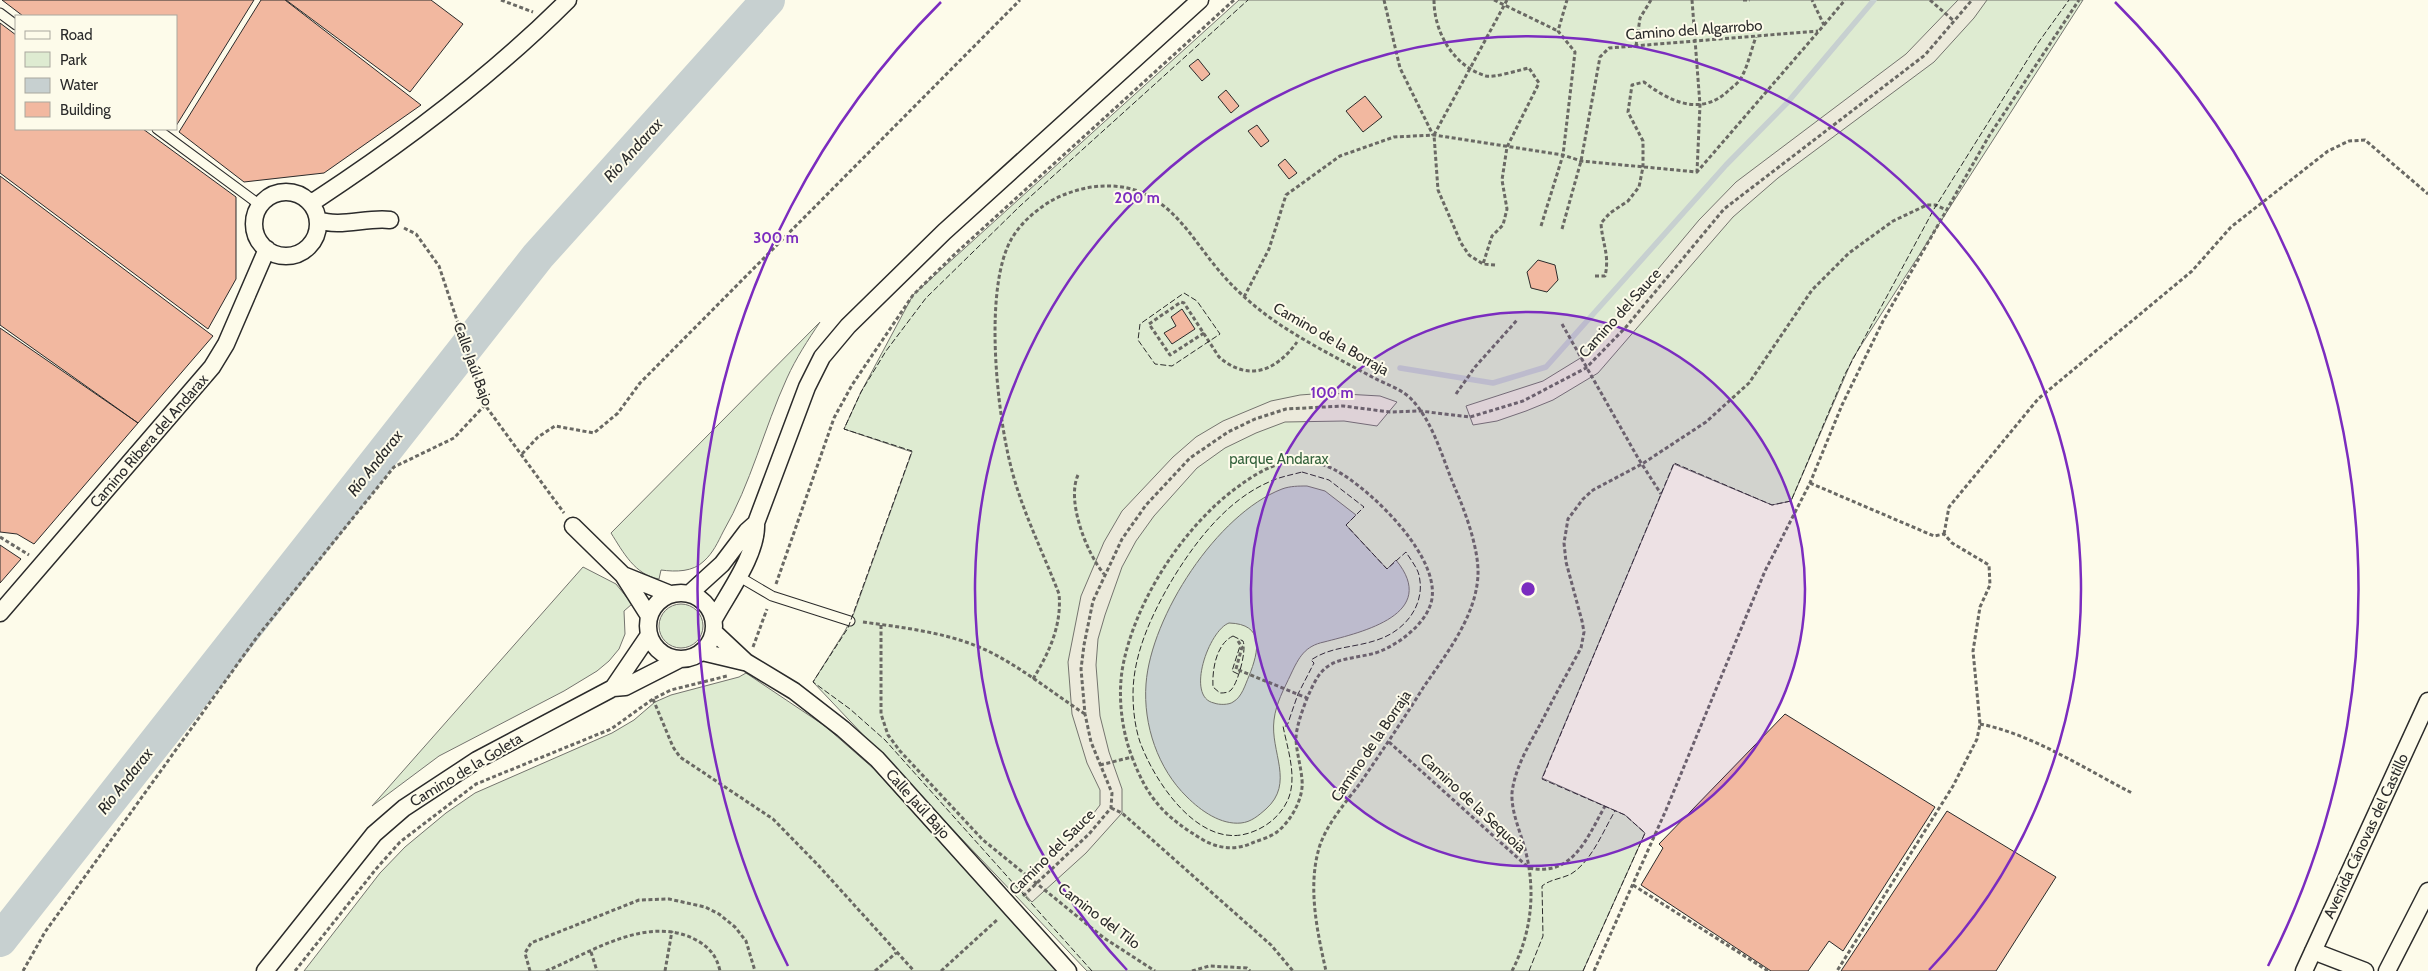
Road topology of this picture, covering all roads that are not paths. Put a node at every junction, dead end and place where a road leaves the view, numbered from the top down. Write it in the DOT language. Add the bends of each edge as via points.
graph roads {
  1 [pos="568,0"];
  2 [pos="1200,0"];
  3 [pos="0,13"];
  4 [pos="15,24"];
  5 [pos="158,130"];
  6 [pos="309,202"];
  7 [pos="260,204"];
  8 [pos="318,220"];
  9 [pos="390,220"];
  10 [pos="267,249"];
  11 [pos="756,523"];
  12 [pos="573,526"];
  13 [pos="623,575"];
  14 [pos="738,576"];
  15 [pos="670,594"];
  16 [pos="689,594"];
  17 [pos="0,613"];
  18 [pos="649,616"];
  19 [pos="850,620"];
  20 [pos="714,625"];
  21 [pos="649,635"];
  22 [pos="702,652"];
  23 [pos="749,658"];
  24 [pos="678,660"];
  25 [pos="613,688"];
  26 [pos="2428,701"];
  27 [pos="2428,891"];
  28 [pos="2313,952"];
  29 [pos="265,971"];
  30 [pos="1068,971"];
  31 [pos="2304,971"];
  32 [pos="2365,971"];
  33 [pos="2387,971"];
  1 -- 6 [label="street" via="467,92 391,150"];
  2 -- 11 [label="street" via="944,232 848,326 822,357 807,387"];
  3 -- 4 [label="lane"];
  5 -- 7 [label="lane"];
  6 -- 7 [label="street" via="302,196 284,192"];
  6 -- 8 [label="street"];
  7 -- 10 [label="street" via="256,213 256,233"];
  8 -- 9 [label="street"];
  8 -- 10 [label="street" via="313,240 297,254 287,256"];
  10 -- 17 [label="street, Camino Ribera del Andarax" via="226,344 212,367"];
  11 -- 14 [label="street" via="757,536"];
  11 -- 16 [label="street" via="722,564"];
  12 -- 13 [label="street"];
  13 -- 15 [label="street"];
  13 -- 18 [label="street"];
  14 -- 19 [label="lane" via="772,596"];
  14 -- 20 [label="street"];
  15 -- 16 [label="street"];
  15 -- 18 [label="street" via="657,603"];
  16 -- 20 [label="street" via="700,598"];
  18 -- 21 [label="street"];
  20 -- 22 [label="street" via="710,643"];
  20 -- 23 [label="street, Calle Jaúl Bajo"];
  21 -- 24 [label="street" via="665,656"];
  21 -- 25 [label="street, Camino de la Goleta"];
  22 -- 23 [label="street, Calle Jaúl Bajo"];
  22 -- 24 [label="street"];
  23 -- 30 [label="street, Calle Jaúl Bajo" via="877,759"];
  24 -- 25 [label="street, Camino de la Goleta" via="625,687"];
  25 -- 29 [label="street, Camino de la Goleta" via="477,760 404,808 374,834"];
  26 -- 28 [label="street, Avenida Cánovas del Castillo"];
  27 -- 33 [label="street"];
  28 -- 31 [label="street, Avenida Cánovas del Castillo"];
  28 -- 32 [label="street"];
}
